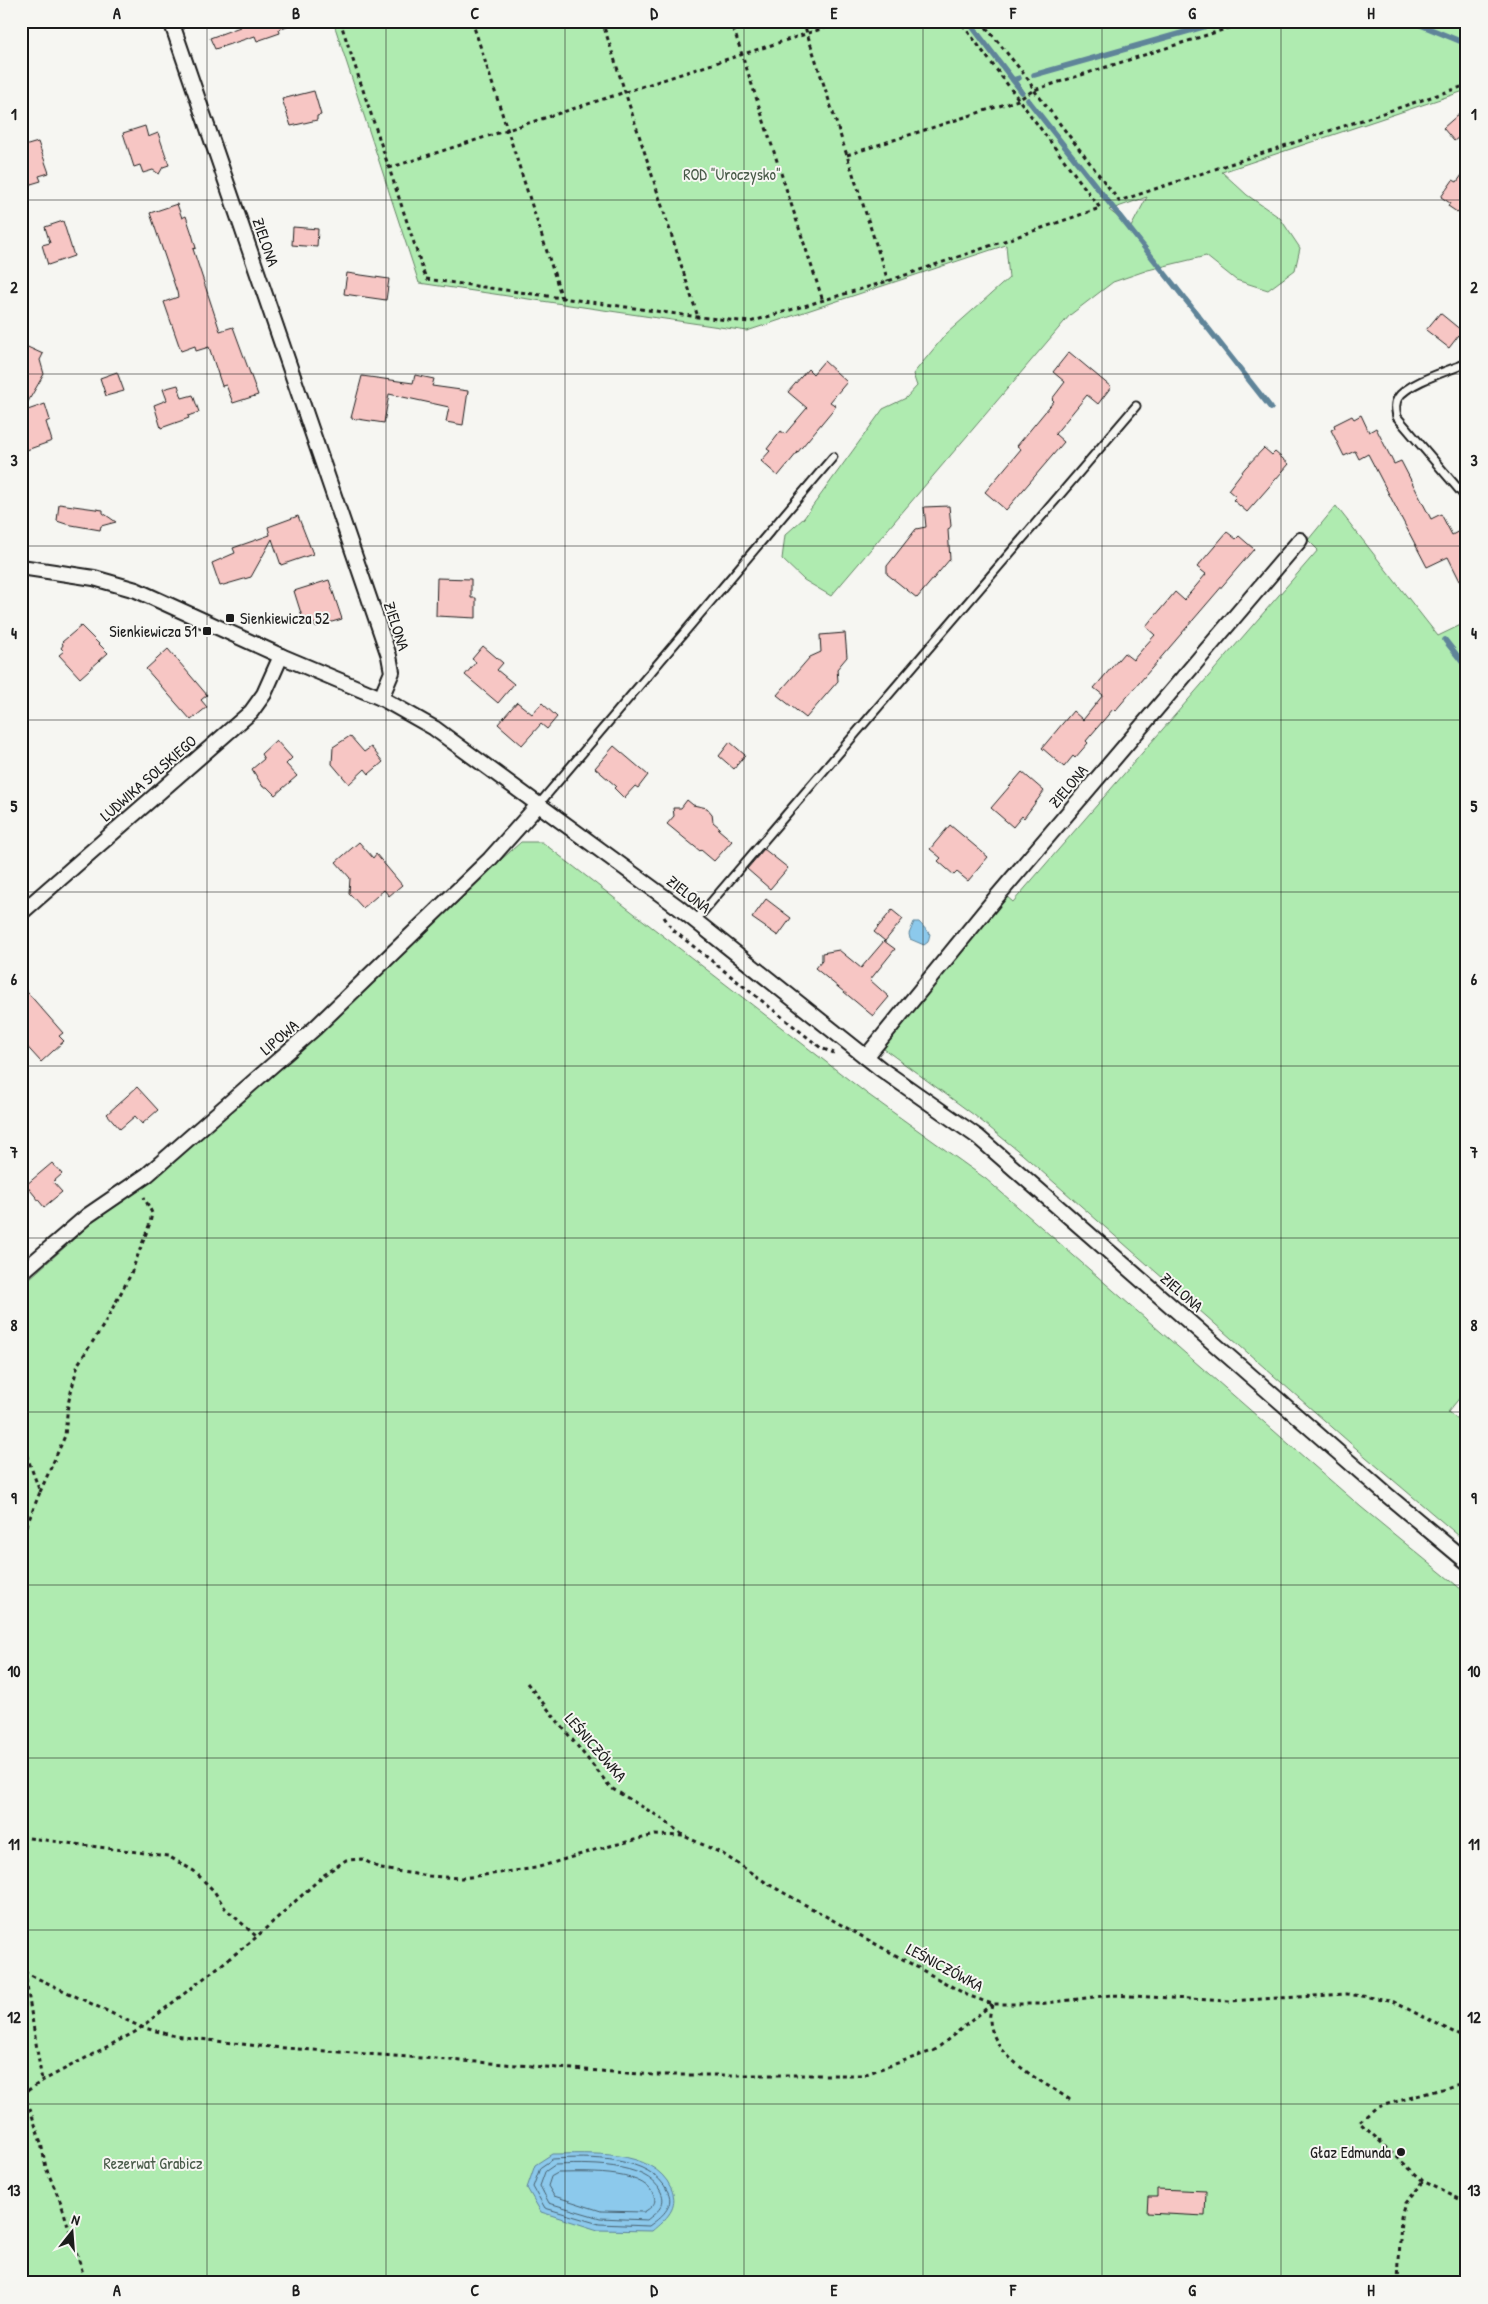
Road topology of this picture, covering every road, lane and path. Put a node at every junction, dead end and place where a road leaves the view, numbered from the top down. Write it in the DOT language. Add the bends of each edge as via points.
graph roads {
  1 [pos="171,21"];
  2 [pos="340,21"];
  3 [pos="472,21"];
  4 [pos="602,21"];
  5 [pos="731,21"];
  6 [pos="803,21"];
  7 [pos="846,21"];
  8 [pos="960,21"];
  9 [pos="981,21"];
  10 [pos="1251,21"];
  11 [pos="1452,21"];
  12 [pos="1467,28"];
  13 [pos="807,34"];
  14 [pos="742,55"];
  15 [pos="1467,85"];
  16 [pos="1034,90"];
  17 [pos="626,93"];
  18 [pos="1018,100"];
  19 [pos="508,131"];
  20 [pos="847,156"];
  21 [pos="389,168"];
  22 [pos="888,281"];
  23 [pos="562,298"];
  24 [pos="823,301"];
  25 [pos="698,317"];
  26 [pos="1467,363"];
  27 [pos="1136,406"];
  28 [pos="833,457"];
  29 [pos="1467,499"];
  30 [pos="1300,540"];
  31 [pos="21,567"];
  32 [pos="281,656"];
  33 [pos="381,698"];
  34 [pos="539,804"];
  35 [pos="21,914"];
  36 [pos="662,915"];
  37 [pos="695,921"];
  38 [pos="836,1054"];
  39 [pos="866,1057"];
  40 [pos="147,1175"];
  41 [pos="21,1273"];
  42 [pos="21,1440"];
  43 [pos="40,1492"];
  44 [pos="21,1540"];
  45 [pos="1467,1562"];
  46 [pos="527,1683"];
  47 [pos="684,1836"];
  48 [pos="21,1838"];
  49 [pos="256,1937"];
  50 [pos="21,1948"];
  51 [pos="24,1972"];
  52 [pos="992,2004"];
  53 [pos="141,2027"];
  54 [pos="1467,2038"];
  55 [pos="42,2081"];
  56 [pos="1467,2082"];
  57 [pos="22,2095"];
  58 [pos="1072,2101"];
  59 [pos="1423,2181"];
  60 [pos="1467,2203"];
  61 [pos="86,2283"];
  62 [pos="1398,2283"];
  1 -- 33 [label="street, ZIELONA" via="390,656 392,672"];
  2 -- 21 [label="path"];
  3 -- 19 [label="path"];
  4 -- 17 [label="path"];
  5 -- 14 [label="path"];
  6 -- 13 [label="path"];
  7 -- 13 [label="path"];
  8 -- 18 [label="path"];
  9 -- 16 [label="path"];
  10 -- 16 [label="path"];
  11 -- 12 [label="path"];
  13 -- 14 [label="path"];
  13 -- 20 [label="path"];
  14 -- 17 [label="path"];
  14 -- 24 [label="path"];
  15 -- 16 [label="path" via="1119,201"];
  16 -- 18 [label="path"];
  17 -- 19 [label="path"];
  17 -- 25 [label="path"];
  18 -- 20 [label="path"];
  18 -- 22 [label="path" via="1100,208"];
  19 -- 21 [label="path"];
  19 -- 23 [label="path"];
  20 -- 22 [label="path"];
  21 -- 23 [label="path" via="426,279"];
  22 -- 24 [label="path"];
  23 -- 25 [label="path"];
  24 -- 25 [label="path" via="750,322"];
  26 -- 29 [label="lane" via="1406,390 1397,399 1395,407 1398,417"];
  27 -- 37 [label="lane"];
  28 -- 34 [label="lane"];
  30 -- 39 [label="street, ZIELONA" via="994,900"];
  31 -- 32 [label="street" via="94,578 136,590"];
  32 -- 33 [label="street"];
  32 -- 35 [label="street, LUDWIKA SOLSKIEGO" via="264,694 251,712"];
  33 -- 34 [label="street, ZIELONA" via="434,728"];
  34 -- 37 [label="street, ZIELONA"];
  34 -- 40 [label="street, LIPOWA" via="490,859 315,1028"];
  36 -- 38 [label="path" via="673,930 821,1048"];
  37 -- 39 [label="street, ZIELONA"];
  39 -- 45 [label="street, ZIELONA" via="985,1143 1387,1496"];
  40 -- 41 [label="street, LIPOWA" via="87,1216"];
  40 -- 43 [label="path" via="144,1197 152,1213 150,1223 118,1301 78,1364 68,1404 65,1436"];
  42 -- 43 [label="path"];
  43 -- 44 [label="path"];
  46 -- 47 [label="path, LEŚNICZÓWKA" via="611,1788"];
  47 -- 49 [label="path" via="655,1835 536,1868 462,1878 419,1875 381,1869 362,1859 346,1860 324,1875"];
  47 -- 52 [label="path, LEŚNICZÓWKA" via="723,1854 768,1884 967,1995"];
  48 -- 49 [label="path" via="168,1856 194,1871 225,1908"];
  49 -- 53 [label="path" via="195,1988"];
  50 -- 51 [label="path"];
  51 -- 53 [label="path"];
  51 -- 55 [label="path"];
  52 -- 53 [label="path" via="935,2050 862,2075 654,2075 258,2046 176,2036"];
  52 -- 54 [label="path, LEŚNICZÓWKA" via="1039,2004 1111,1994 1229,2001 1347,1994 1390,2000"];
  52 -- 58 [label="path" via="990,2020 995,2038 1008,2058"];
  53 -- 55 [label="path"];
  55 -- 57 [label="path"];
  56 -- 59 [label="path" via="1377,2108 1358,2122"];
  57 -- 61 [label="path" via="29,2106 46,2168"];
  59 -- 60 [label="path"];
  59 -- 62 [label="path" via="1405,2203 1401,2217"];
}
